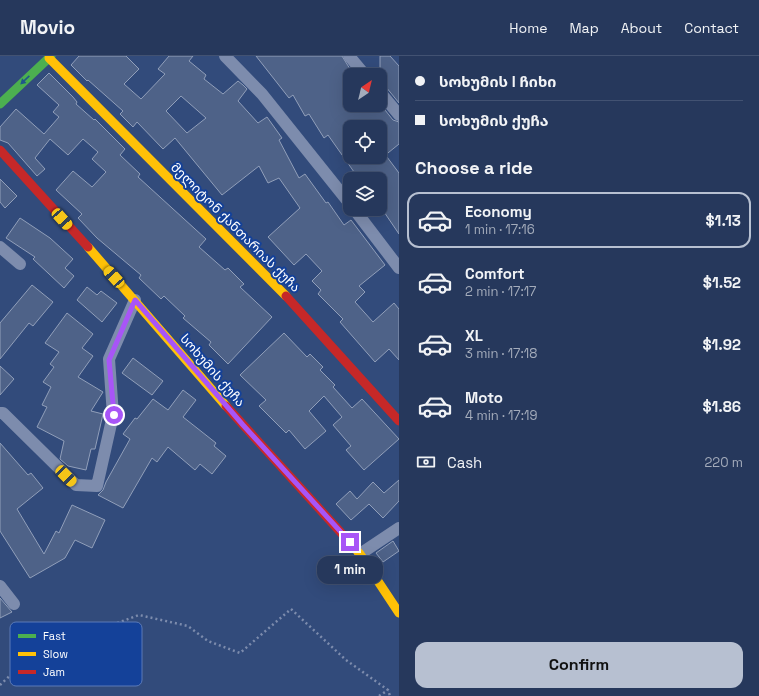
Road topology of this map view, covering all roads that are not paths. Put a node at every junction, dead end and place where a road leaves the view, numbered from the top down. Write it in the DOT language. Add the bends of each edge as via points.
graph roads {
  1 [pos="226,56"];
  2 [pos="349,56"];
  3 [pos="50,57"];
  4 [pos="359,68"];
  5 [pos="387,100"];
  6 [pos="0,104"];
  7 [pos="399,115"];
  8 [pos="0,150"];
  9 [pos="343,195"];
  10 [pos="359,216"];
  11 [pos="0,247"];
  12 [pos="20,264"];
  13 [pos="399,268"];
  14 [pos="135,300"];
  15 [pos="0,413"];
  16 [pos="399,422"];
  17 [pos="399,528"];
  18 [pos="360,554"];
  19 [pos="0,586"];
  20 [pos="14,604"];
  21 [pos="399,613"];
  1 -- 9 [label="street" via="262,94"];
  2 -- 4 [label="street"];
  3 -- 6 [label="street, one-way"];
  3 -- 16 [label="street, მელიტონ ქანთარიას ქუჩა" via="278,287"];
  5 -- 7 [label="street"];
  8 -- 14 [label="street, სოხუმის ქუჩა"];
  10 -- 13 [label="street"];
  11 -- 12 [label="street"];
  14 -- 15 [label="street" via="109,360 114,415 98,486 76,485 17,426"];
  14 -- 18 [label="street, სოხუმის ქუჩა" via="243,425"];
  17 -- 18 [label="street"];
  18 -- 21 [label="street, სოხუმის ქუჩა"];
  19 -- 20 [label="street"];
}
